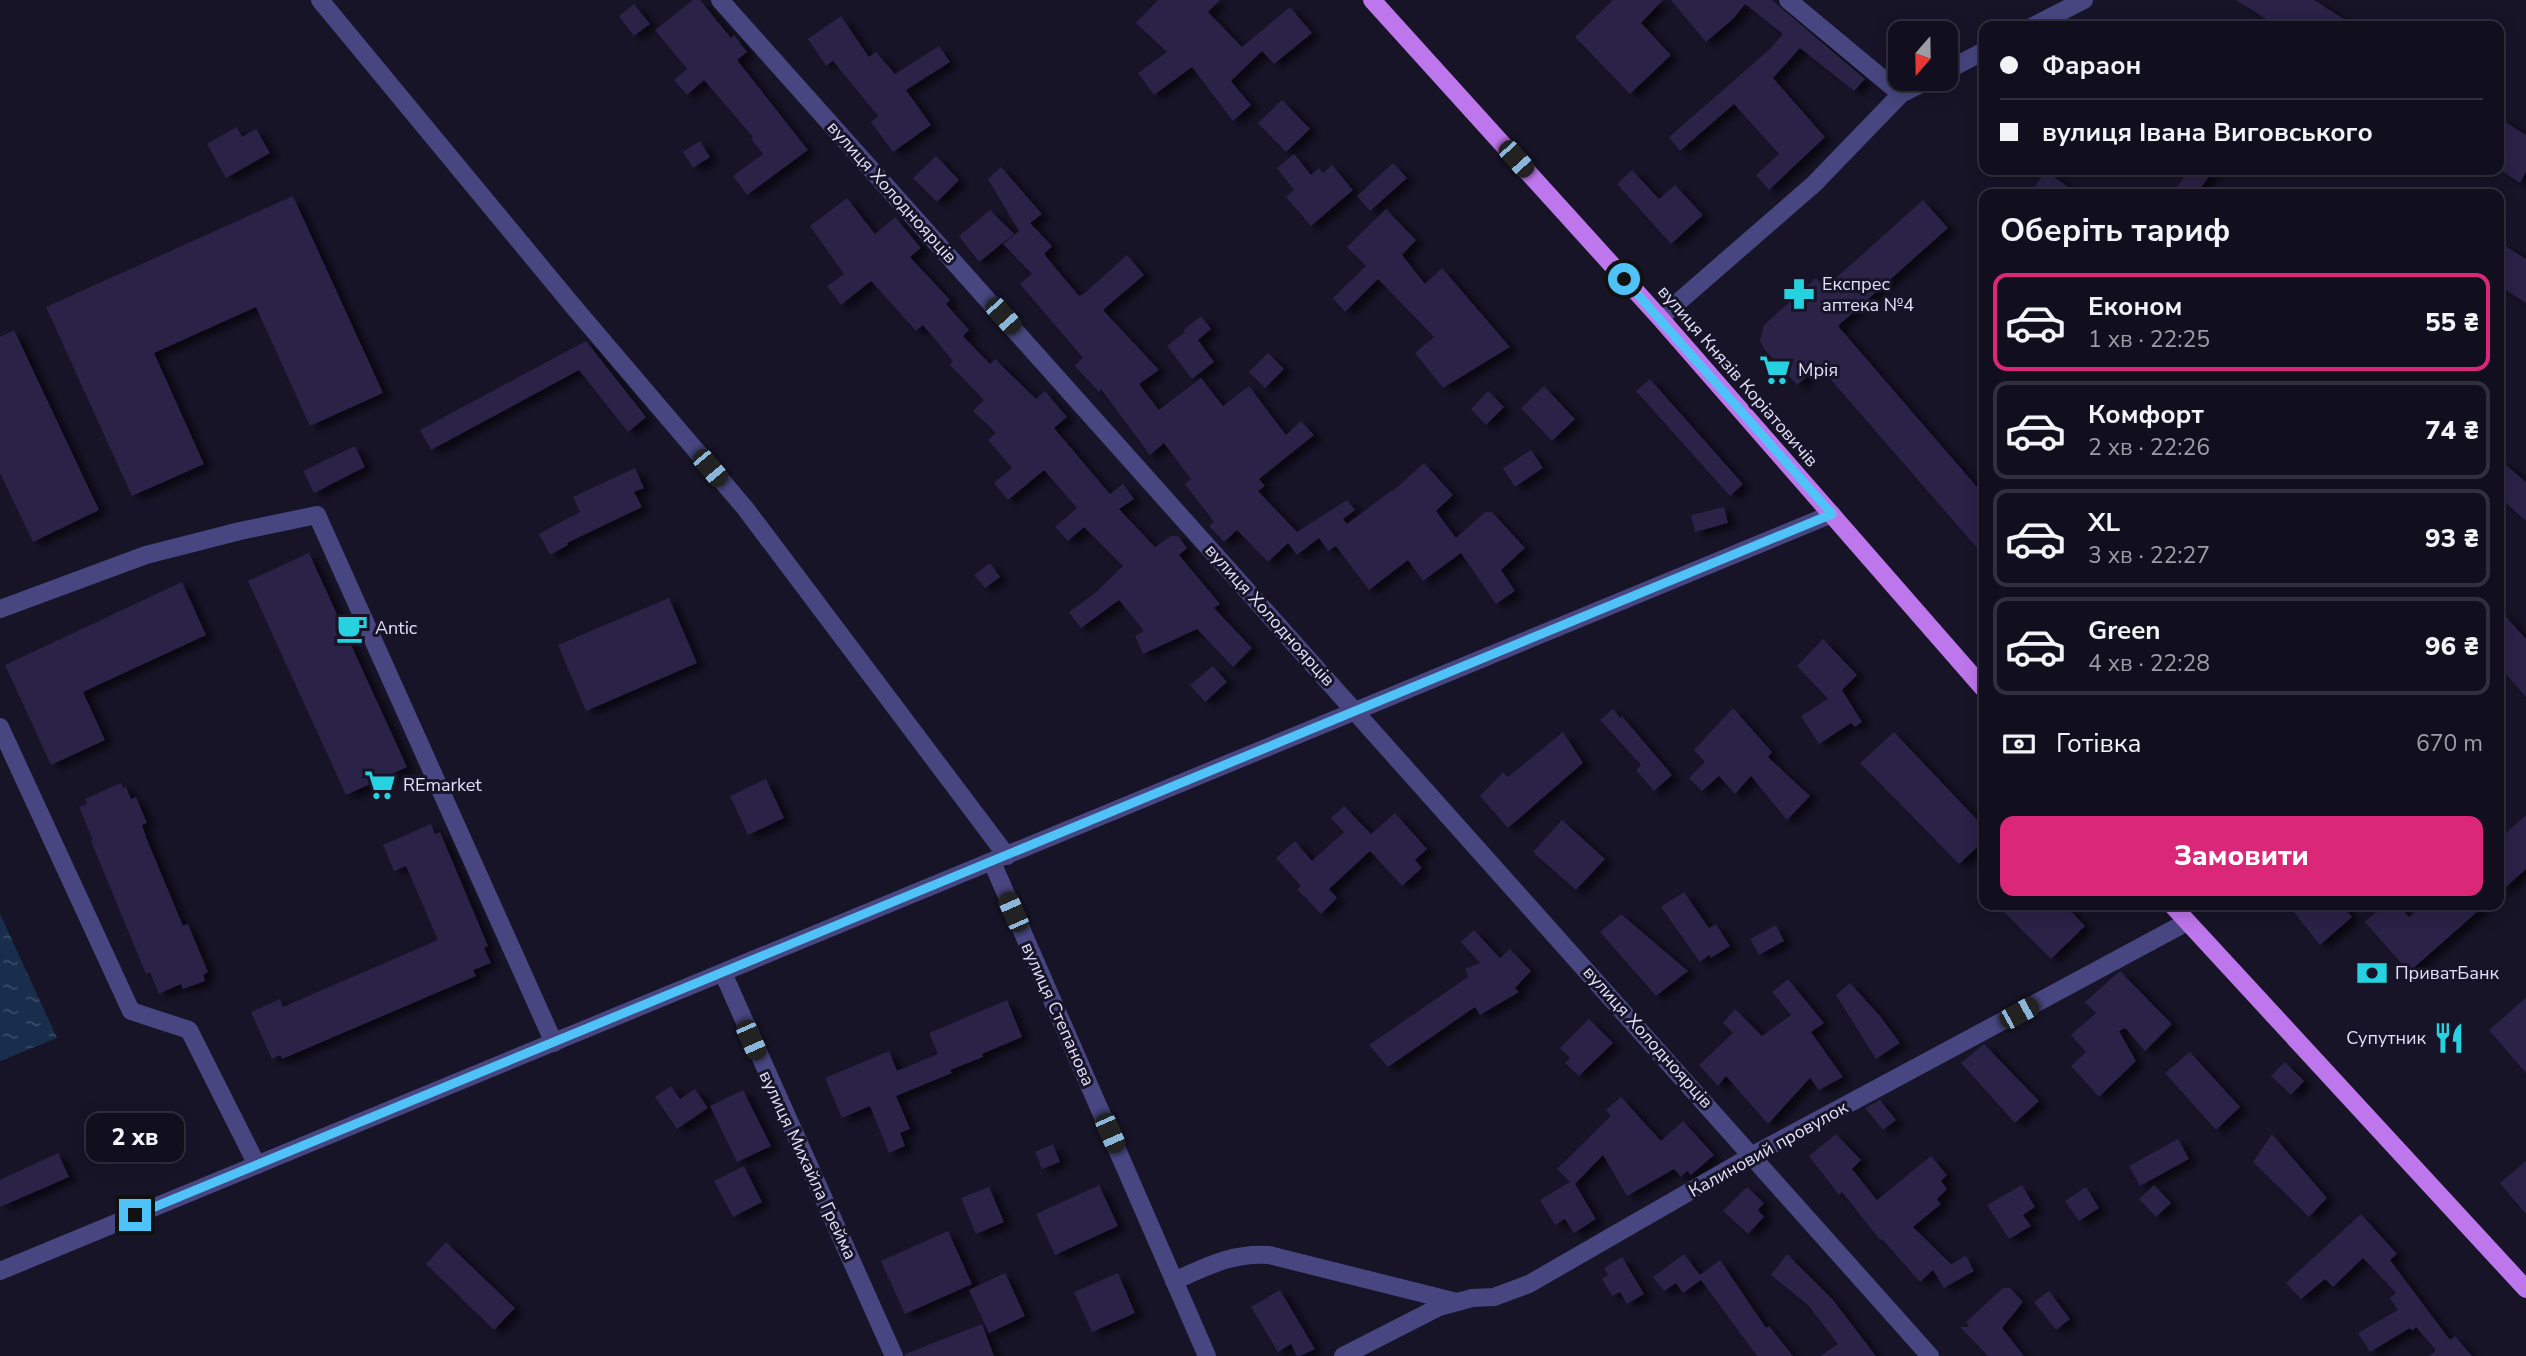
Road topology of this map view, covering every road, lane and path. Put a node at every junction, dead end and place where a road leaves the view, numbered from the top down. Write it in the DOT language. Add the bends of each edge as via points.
graph roads {
  1 [pos="320,0"];
  2 [pos="720,0"];
  3 [pos="1372,0"];
  4 [pos="1788,0"];
  5 [pos="2084,0"];
  6 [pos="2043,21"];
  7 [pos="1979,54"];
  8 [pos="1958,65"];
  9 [pos="1907,91"];
  10 [pos="1901,94"];
  11 [pos="1660,318"];
  12 [pos="1832,514"];
  13 [pos="0,609"];
  14 [pos="1979,683"];
  15 [pos="1357,712"];
  16 [pos="0,727"];
  17 [pos="999,859"];
  18 [pos="2176,910"];
  19 [pos="2187,922"];
  20 [pos="723,973"];
  21 [pos="554,1043"];
  22 [pos="1754,1156"];
  23 [pos="257,1165"];
  24 [pos="0,1271"];
  25 [pos="1174,1281"];
  26 [pos="2526,1289"];
  27 [pos="1457,1302"];
  28 [pos="894,1356"];
  29 [pos="1207,1356"];
  30 [pos="1343,1356"];
  31 [pos="1930,1356"];
  1 -- 17 [label="street, вулиця Степанова" via="745,508"];
  2 -- 15 [label="street, вулиця Холодноярців"];
  3 -- 11 [label="main road, вулиця Князів Коріатовичів"];
  4 -- 10 [label="street"];
  5 -- 6 [label="street"];
  7 -- 8 [label="street"];
  9 -- 10 [label="street"];
  10 -- 11 [label="street" via="1814,184"];
  11 -- 12 [label="main road, вулиця Князів Коріатовичів"];
  12 -- 14 [label="main road, вулиця Князів Коріатовичів"];
  12 -- 15 [label="street"];
  13 -- 21 [label="street" via="146,555 317,515"];
  15 -- 17 [label="street"];
  15 -- 22 [label="street, вулиця Холодноярців"];
  16 -- 23 [label="street" via="131,1011 189,1030"];
  17 -- 20 [label="street"];
  17 -- 25 [label="street, вулиця Степанова"];
  18 -- 19 [label="main road"];
  19 -- 22 [label="street, Калиновий провулок"];
  19 -- 26 [label="main road"];
  20 -- 21 [label="street"];
  20 -- 28 [label="street, вулиця Михайла Грейма"];
  21 -- 23 [label="street"];
  22 -- 27 [label="street, Калиновий провулок" via="1530,1284 1494,1297"];
  22 -- 31 [label="street, вулиця Холодноярців"];
  23 -- 24 [label="street"];
  25 -- 27 [label="street" via="1218,1261 1245,1254 1269,1255"];
  25 -- 29 [label="street, вулиця Степанова"];
  27 -- 30 [label="street, Калиновий провулок"];
}
